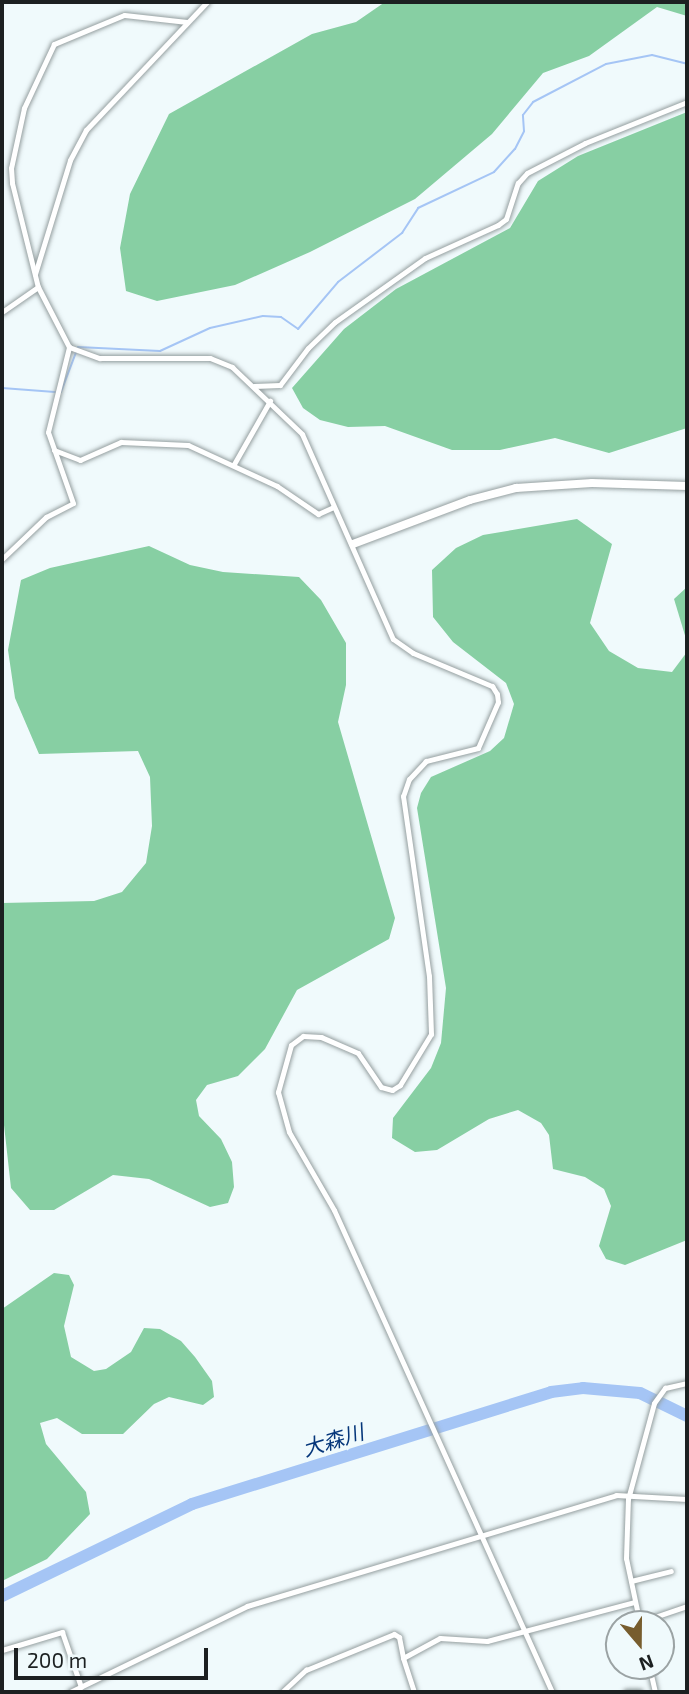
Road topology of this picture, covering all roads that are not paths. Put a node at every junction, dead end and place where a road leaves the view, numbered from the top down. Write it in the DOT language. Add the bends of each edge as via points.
graph roads {
  1 [pos="207,2"];
  2 [pos="187,22"];
  3 [pos="687,102"];
  4 [pos="35,274"];
  5 [pos="38,286"];
  6 [pos="2,312"];
  7 [pos="69,348"];
  8 [pos="254,386"];
  9 [pos="270,401"];
  10 [pos="54,450"];
  11 [pos="234,464"];
  12 [pos="687,486"];
  13 [pos="334,507"];
  14 [pos="353,544"];
  15 [pos="2,559"];
  16 [pos="687,1383"];
  17 [pos="630,1494"];
  18 [pos="687,1499"];
  19 [pos="480,1536"];
  20 [pos="671,1572"];
  21 [pos="631,1581"];
  22 [pos="635,1602"];
  23 [pos="637,1610"];
  24 [pos="524,1634"];
  25 [pos="2,1650"];
  26 [pos="403,1658"];
  27 [pos="81,1686"];
  28 [pos="70,1692"];
  29 [pos="282,1692"];
  30 [pos="414,1692"];
  31 [pos="552,1692"];
  32 [pos="626,1692"];
  33 [pos="640,1692"];
  1 -- 2 [label="street"];
  2 -- 4 [label="street" via="86,130 70,160"];
  2 -- 4 [label="street" via="124,15 54,44 24,108 11,168"];
  3 -- 8 [label="street" via="585,143 527,173 517,183 506,219 425,258 335,322 307,348 280,385"];
  4 -- 5 [label="street"];
  5 -- 6 [label="street"];
  5 -- 7 [label="street"];
  7 -- 8 [label="street" via="100,358 219,359"];
  7 -- 10 [label="street" via="48,432"];
  8 -- 9 [label="street"];
  9 -- 11 [label="street"];
  9 -- 13 [label="street" via="302,434"];
  10 -- 11 [label="street" via="80,460 121,442 182,444"];
  10 -- 15 [label="street" via="73,503 46,517"];
  11 -- 13 [label="street" via="318,514"];
  12 -- 14 [label="street" via="592,483 516,488 470,500"];
  13 -- 14 [label="street"];
  14 -- 19 [label="street" via="393,639 413,653 492,686 498,702 478,748 426,761 405,787 434,1019 423,1049 400,1086 386,1090 358,1053 321,1037 303,1036 292,1045 279,1081 279,1105 289,1132 334,1210"];
  16 -- 17 [label="street" via="661,1393 654,1403"];
  17 -- 18 [label="street"];
  17 -- 19 [label="street"];
  17 -- 21 [label="street" via="624,1536"];
  19 -- 24 [label="street"];
  19 -- 27 [label="street" via="247,1606"];
  20 -- 21 [label="street"];
  21 -- 22 [label="street"];
  22 -- 23 [label="street"];
  22 -- 24 [label="street"];
  24 -- 26 [label="street" via="487,1641 440,1638"];
  24 -- 31 [label="street"];
  25 -- 27 [label="street" via="62,1632"];
  26 -- 29 [label="street" via="399,1637 394,1634 306,1670"];
  26 -- 30 [label="street"];
  27 -- 28 [label="street"];
  32 -- 33 [label="street"];
}
